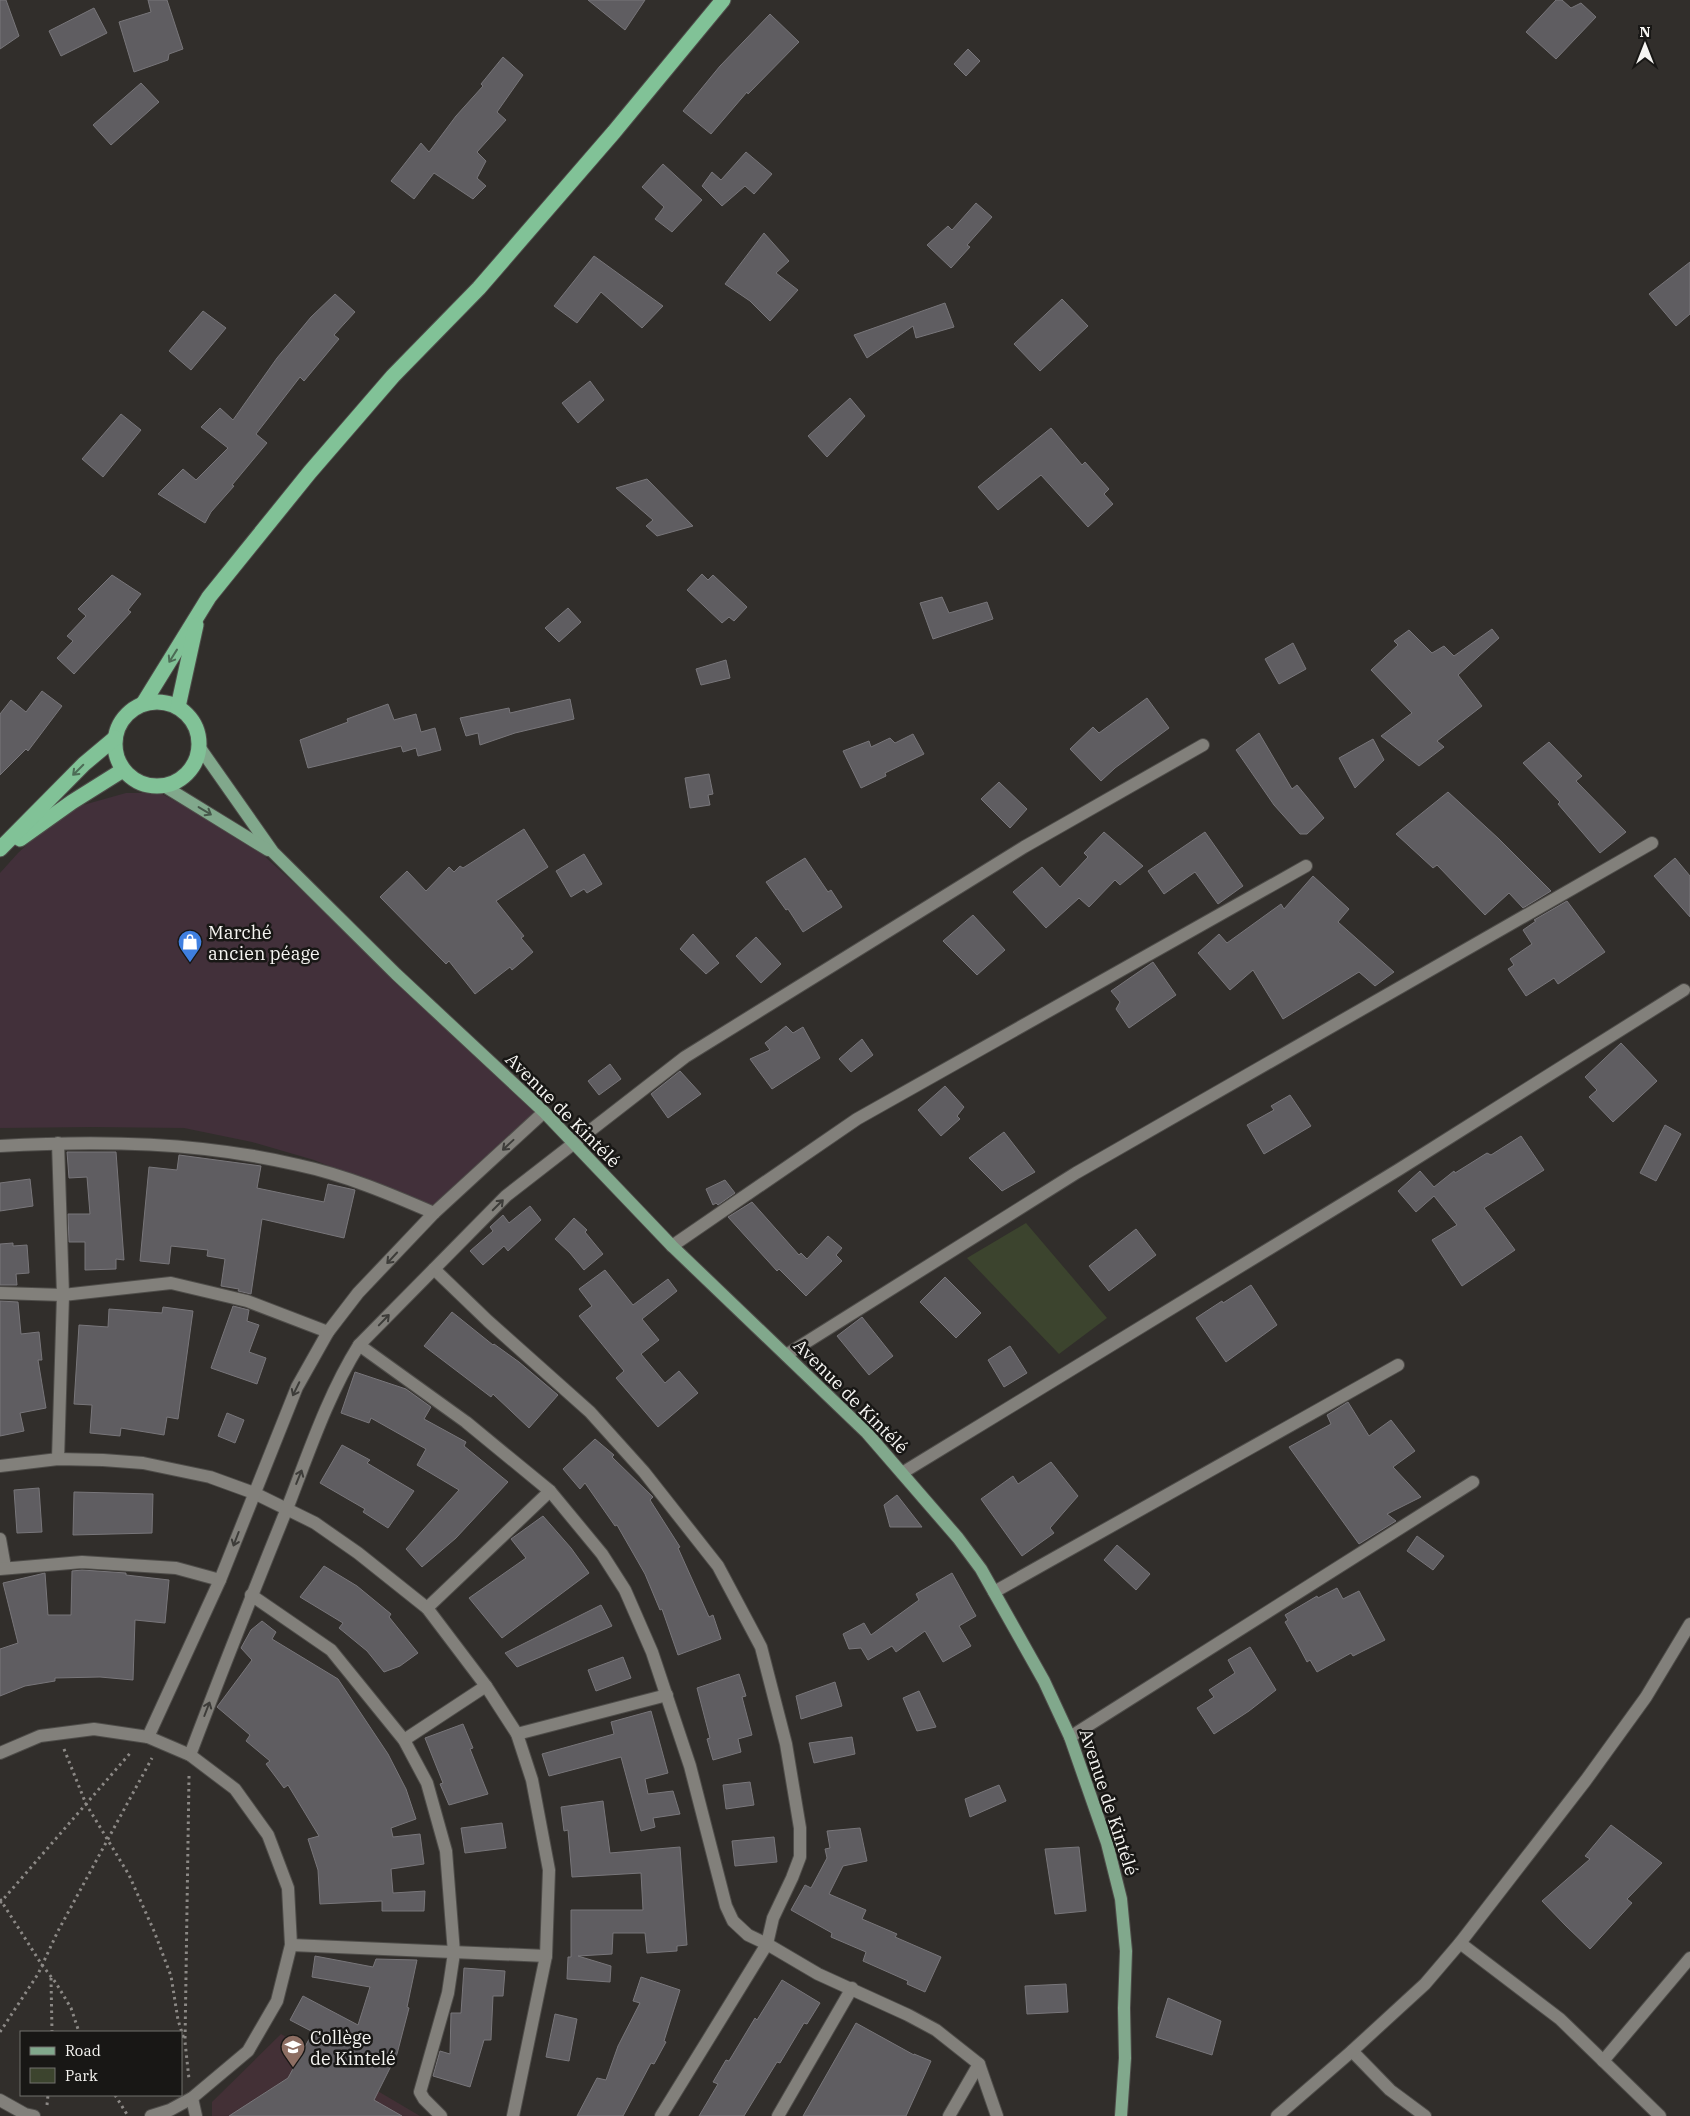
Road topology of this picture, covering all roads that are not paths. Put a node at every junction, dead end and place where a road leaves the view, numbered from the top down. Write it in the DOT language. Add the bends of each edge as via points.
graph roads {
  1 [pos="723,0"];
  2 [pos="198,614"];
  3 [pos="143,704"];
  4 [pos="178,707"];
  5 [pos="115,738"];
  6 [pos="1203,745"];
  7 [pos="200,748"];
  8 [pos="123,770"];
  9 [pos="164,786"];
  10 [pos="1652,842"];
  11 [pos="0,850"];
  12 [pos="272,852"];
  13 [pos="1306,866"];
  14 [pos="1684,990"];
  15 [pos="544,1112"];
  16 [pos="58,1143"];
  17 [pos="573,1143"];
  18 [pos="0,1146"];
  19 [pos="434,1213"];
  20 [pos="672,1246"];
  21 [pos="434,1269"];
  22 [pos="0,1293"];
  23 [pos="63,1295"];
  24 [pos="328,1332"];
  25 [pos="359,1345"];
  26 [pos="786,1356"];
  27 [pos="1398,1365"];
  28 [pos="58,1459"];
  29 [pos="0,1466"];
  30 [pos="902,1473"];
  31 [pos="1473,1482"];
  32 [pos="550,1491"];
  33 [pos="254,1493"];
  34 [pos="286,1509"];
  35 [pos="0,1539"];
  36 [pos="3,1568"];
  37 [pos="220,1580"];
  38 [pos="994,1592"];
  39 [pos="251,1595"];
  40 [pos="427,1608"];
  41 [pos="1689,1629"];
  42 [pos="486,1686"];
  43 [pos="667,1695"];
  44 [pos="516,1734"];
  45 [pos="1070,1737"];
  46 [pos="148,1738"];
  47 [pos="404,1740"];
  48 [pos="0,1753"];
  49 [pos="190,1755"];
  50 [pos="1460,1943"];
  51 [pos="291,1944"];
  52 [pos="767,1944"];
  53 [pos="454,1953"];
  54 [pos="546,1956"];
  55 [pos="1690,1958"];
  56 [pos="852,1988"];
  57 [pos="1352,2051"];
  58 [pos="1603,2061"];
  59 [pos="979,2064"];
  60 [pos="192,2098"];
  61 [pos="0,2100"];
  62 [pos="34,2116"];
  63 [pos="151,2116"];
  64 [pos="196,2116"];
  65 [pos="441,2116"];
  66 [pos="513,2116"];
  67 [pos="661,2116"];
  68 [pos="778,2116"];
  69 [pos="949,2116"];
  70 [pos="997,2116"];
  71 [pos="1121,2116"];
  72 [pos="1277,2116"];
  73 [pos="1425,2116"];
  74 [pos="1660,2116"];
  1 -- 2 [label="highway" via="486,280 393,376 316,465"];
  2 -- 3 [label="highway, one-way"];
  2 -- 4 [label="highway"];
  3 -- 4 [label="highway" via="161,702"];
  3 -- 5 [label="highway" via="124,718"];
  4 -- 7 [label="highway" via="195,724"];
  5 -- 8 [label="highway" via="115,751"];
  5 -- 11 [label="highway, one-way" via="84,764"];
  6 -- 17 [label="street" via="1024,847 685,1057"];
  7 -- 9 [label="highway" via="198,759 184,777"];
  7 -- 12 [label="main road, Avenue de Kintélé"];
  8 -- 9 [label="highway" via="141,784"];
  8 -- 11 [label="highway"];
  9 -- 12 [label="main road, Avenue de Kintélé, one-way"];
  10 -- 26 [label="street" via="1076,1173"];
  12 -- 15 [label="main road, Avenue de Kintélé" via="396,974"];
  13 -- 20 [label="street" via="857,1119"];
  14 -- 30 [label="street" via="1406,1165"];
  15 -- 17 [label="main road, Avenue de Kintélé"];
  15 -- 19 [label="street, one-way"];
  16 -- 18 [label="street"];
  16 -- 19 [label="street" via="165,1144 248,1154 343,1178"];
  16 -- 23 [label="street"];
  17 -- 20 [label="main road, Avenue de Kintélé"];
  21 -- 17 [label="street, one-way" via="506,1196"];
  19 -- 24 [label="street, one-way" via="358,1294"];
  20 -- 26 [label="main road, Avenue de Kintélé"];
  25 -- 21 [label="street, one-way"];
  21 -- 52 [label="street" via="590,1412 644,1472 718,1566 760,1647 786,1744 800,1828 800,1857 773,1918"];
  22 -- 23 [label="street"];
  23 -- 24 [label="street" via="171,1283 247,1301"];
  23 -- 28 [label="street"];
  24 -- 33 [label="street, one-way" via="296,1387"];
  25 -- 32 [label="street" via="466,1422"];
  34 -- 25 [label="street, one-way" via="340,1380"];
  26 -- 30 [label="main road, Avenue de Kintélé" via="867,1434"];
  27 -- 38 [label="street"];
  28 -- 29 [label="street"];
  28 -- 33 [label="street" via="143,1463 210,1477"];
  30 -- 38 [label="main road, Avenue de Kintélé" via="958,1538"];
  31 -- 45 [label="street"];
  32 -- 40 [label="street"];
  32 -- 43 [label="street" via="602,1554 625,1590"];
  33 -- 34 [label="street"];
  33 -- 37 [label="street, one-way"];
  34 -- 39 [label="street"];
  34 -- 40 [label="street" via="315,1523 358,1553"];
  35 -- 36 [label="street"];
  36 -- 37 [label="street" via="82,1562 176,1568"];
  37 -- 46 [label="street"];
  38 -- 45 [label="main road, Avenue de Kintélé" via="1044,1681"];
  39 -- 47 [label="street" via="331,1650"];
  49 -- 39 [label="street, one-way"];
  40 -- 42 [label="street"];
  41 -- 50 [label="street" via="1641,1705"];
  42 -- 44 [label="street"];
  42 -- 47 [label="street"];
  43 -- 44 [label="street"];
  43 -- 52 [label="street" via="690,1766 726,1906 733,1921 748,1935"];
  44 -- 54 [label="street" via="532,1780 549,1870"];
  45 -- 71 [label="main road, Avenue de Kintélé" via="1107,1843 1121,1899 1126,1951"];
  46 -- 48 [label="street" via="94,1730 40,1736"];
  46 -- 49 [label="street"];
  47 -- 53 [label="street" via="427,1782 446,1851"];
  49 -- 51 [label="street" via="235,1789 268,1835 288,1888"];
  50 -- 57 [label="street" via="1425,1984"];
  50 -- 58 [label="street" via="1560,2019"];
  51 -- 53 [label="street"];
  51 -- 60 [label="street" via="277,2001 248,2051"];
  52 -- 56 [label="street" via="818,1974"];
  52 -- 67 [label="street"];
  53 -- 54 [label="street"];
  53 -- 65 [label="street" via="448,1993 420,2092"];
  54 -- 66 [label="street"];
  55 -- 58 [label="street"];
  56 -- 59 [label="street" via="936,2030"];
  56 -- 68 [label="street"];
  57 -- 72 [label="street"];
  57 -- 73 [label="street" via="1390,2090"];
  58 -- 74 [label="street"];
  59 -- 69 [label="street"];
  59 -- 70 [label="street"];
  60 -- 63 [label="street"];
  60 -- 64 [label="street"];
  61 -- 62 [label="street"];
}
